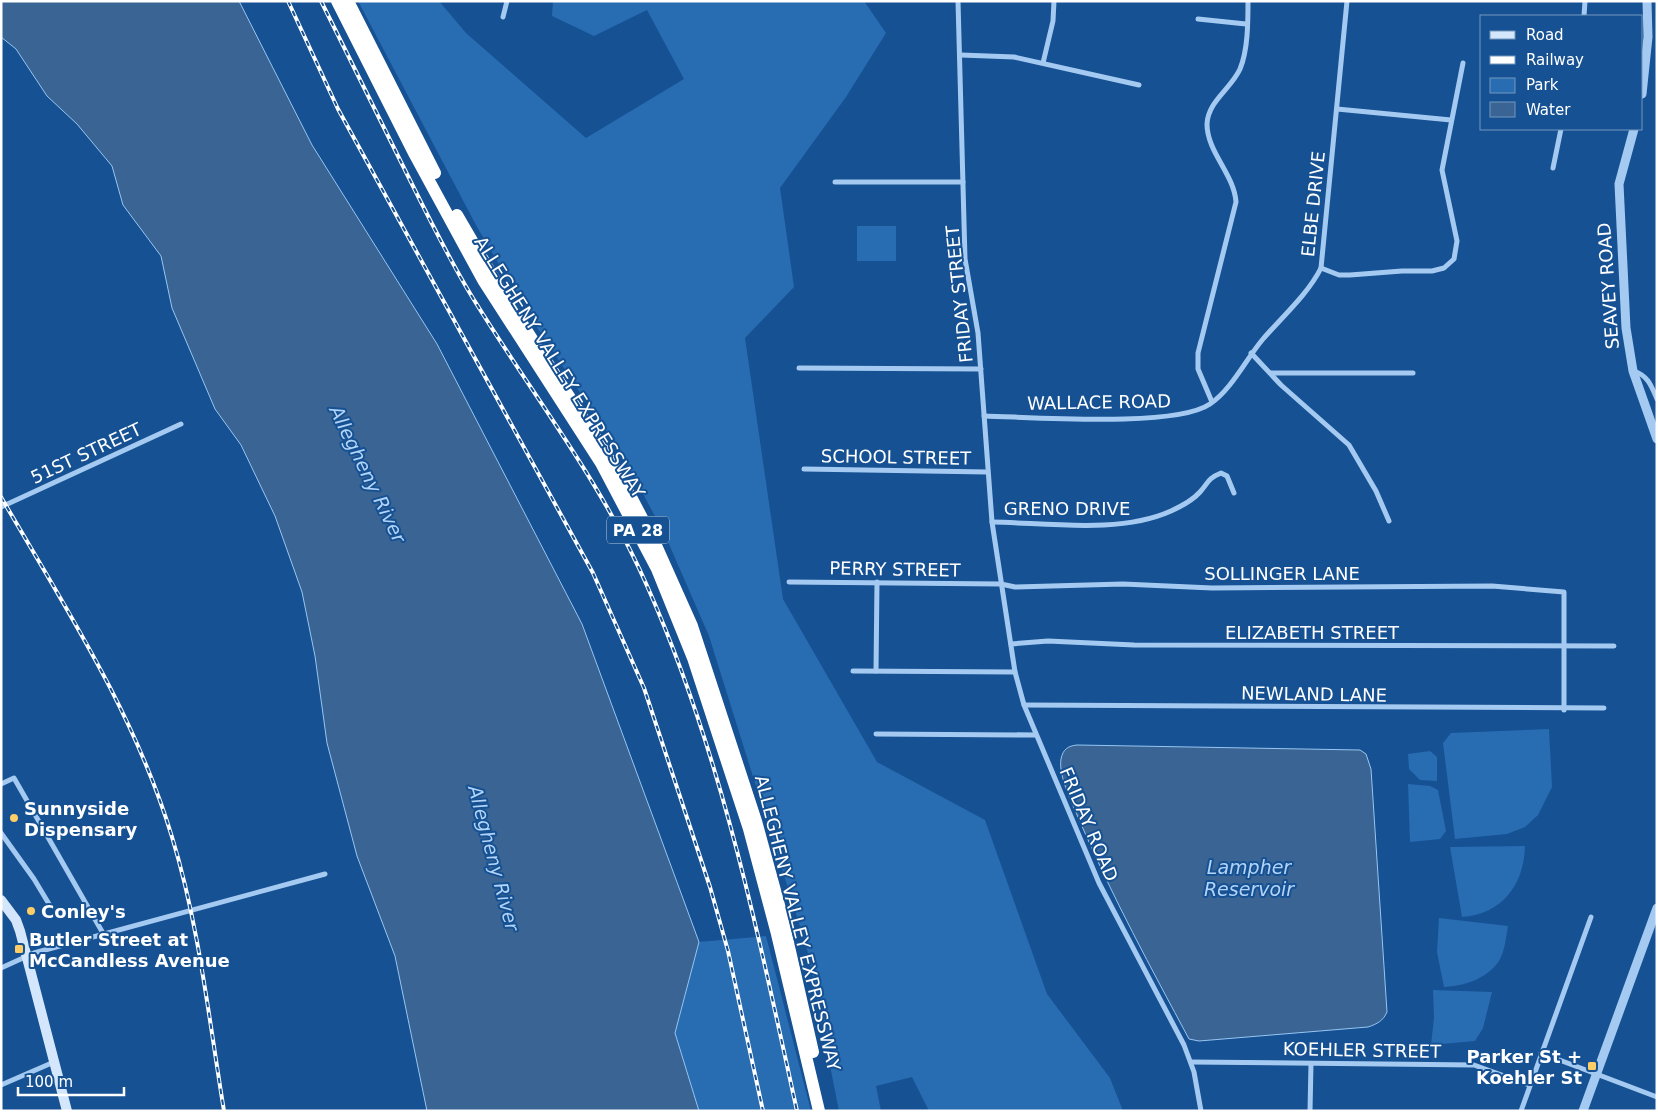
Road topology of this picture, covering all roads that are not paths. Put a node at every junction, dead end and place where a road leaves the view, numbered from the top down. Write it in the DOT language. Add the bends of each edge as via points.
graph roads {
  1 [pos="337,1"];
  2 [pos="348,1"];
  3 [pos="507,1"];
  4 [pos="958,1"];
  5 [pos="1054,1"];
  6 [pos="1248,1"];
  7 [pos="1347,1"];
  8 [pos="1585,1"];
  9 [pos="1647,1"];
  10 [pos="1584,15"];
  11 [pos="503,16"];
  12 [pos="1198,19"];
  13 [pos="1246,24"];
  14 [pos="961,55"];
  15 [pos="1042,62"];
  16 [pos="1463,62"];
  17 [pos="1139,85"];
  18 [pos="1643,86"];
  19 [pos="1337,109"];
  20 [pos="1451,120"];
  21 [pos="1561,130"];
  22 [pos="1634,130"];
  23 [pos="1553,168"];
  24 [pos="835,182"];
  25 [pos="963,182"];
  26 [pos="1321,268"];
  27 [pos="1251,353"];
  28 [pos="800,368"];
  29 [pos="981,369"];
  30 [pos="1633,371"];
  31 [pos="1271,373"];
  32 [pos="1413,373"];
  33 [pos="1657,399"];
  34 [pos="1212,402"];
  35 [pos="984,416"];
  36 [pos="182,424"];
  37 [pos="1657,439"];
  38 [pos="804,469"];
  39 [pos="987,472"];
  40 [pos="1234,493"];
  41 [pos="1,507"];
  42 [pos="1389,521"];
  43 [pos="992,522"];
  44 [pos="789,582"];
  45 [pos="877,582"];
  46 [pos="1001,584"];
  47 [pos="1011,644"];
  48 [pos="1614,646"];
  49 [pos="1564,647"];
  50 [pos="852,671"];
  51 [pos="876,671"];
  52 [pos="1015,672"];
  53 [pos="1024,705"];
  54 [pos="1604,708"];
  55 [pos="1564,710"];
  56 [pos="876,734"];
  57 [pos="1036,735"];
  58 [pos="1,784"];
  59 [pos="1,832"];
  60 [pos="325,874"];
  61 [pos="1,900"];
  62 [pos="49,904"];
  63 [pos="1657,908"];
  64 [pos="1591,917"];
  65 [pos="104,935"];
  66 [pos="27,956"];
  67 [pos="1,968"];
  68 [pos="1541,1053"];
  69 [pos="54,1062"];
  70 [pos="1191,1062"];
  71 [pos="1311,1064"];
  72 [pos="1597,1074"];
  73 [pos="1,1085"];
  74 [pos="1529,1085"];
  75 [pos="1657,1098"];
  76 [pos="68,1111"];
  77 [pos="819,1111"];
  78 [pos="827,1111"];
  79 [pos="1201,1111"];
  80 [pos="1310,1111"];
  81 [pos="1521,1111"];
  82 [pos="1583,1111"];
  1 -- 77 [label="highway, ALLEGHENY VALLEY EXPRESSWAY / PA 28" via="483,280 602,463 657,569 693,658 749,829"];
  2 -- 78 [label="highway, ALLEGHENY VALLEY EXPRESSWAY / PA 28" via="456,213 619,474 692,626 756,821 782,916"];
  3 -- 11 [label="street"];
  4 -- 14 [label="street, FRIDAY STREET"];
  5 -- 15 [label="street" via="1053,21"];
  6 -- 13 [label="street"];
  7 -- 19 [label="street, ELBE DRIVE"];
  8 -- 10 [label="street"];
  9 -- 18 [label="street" via="1648,45"];
  12 -- 13 [label="street"];
  13 -- 34 [label="street" via="1241,66 1214,104 1208,119 1208,133 1234,187 1236,202 1198,353 1198,369"];
  14 -- 15 [label="street" via="1008,56"];
  14 -- 25 [label="street, FRIDAY STREET"];
  15 -- 17 [label="street"];
  16 -- 20 [label="street"];
  19 -- 20 [label="street"];
  19 -- 26 [label="street, ELBE DRIVE"];
  20 -- 26 [label="street" via="1442,170 1457,241 1457,251 1450,264 1432,271 1350,275"];
  21 -- 23 [label="street"];
  22 -- 30 [label="street, SEAVEY ROAD" via="1619,193 1627,334"];
  24 -- 25 [label="street"];
  25 -- 29 [label="street, FRIDAY STREET" via="965,259 976,312"];
  26 -- 27 [label="street, ELBE DRIVE"];
  27 -- 31 [label="street"];
  27 -- 34 [label="street, ELBE DRIVE"];
  28 -- 29 [label="street"];
  29 -- 35 [label="street, FRIDAY STREET"];
  30 -- 33 [label="street" via="1649,380"];
  30 -- 37 [label="street, SEAVEY ROAD"];
  31 -- 32 [label="street"];
  31 -- 42 [label="street" via="1349,445"];
  34 -- 35 [label="street, WALLACE ROAD" via="1196,412 1137,418"];
  35 -- 39 [label="street, FRIDAY STREET"];
  36 -- 41 [label="street, 51ST STREET"];
  38 -- 39 [label="street, SCHOOL STREET"];
  39 -- 43 [label="street, FRIDAY STREET"];
  40 -- 43 [label="street, GRENO DRIVE" via="1227,476 1221,473 1209,478 1190,502 1125,525"];
  43 -- 46 [label="street, FRIDAY STREET"];
  44 -- 45 [label="street, PERRY STREET"];
  45 -- 46 [label="street, PERRY STREET"];
  45 -- 51 [label="street"];
  46 -- 47 [label="street, FRIDAY ROAD"];
  46 -- 49 [label="street, SOLLINGER LANE" via="1015,587 1123,584 1212,588 1492,586 1564,592"];
  47 -- 49 [label="street, ELIZABETH STREET" via="1048,641 1144,645"];
  47 -- 52 [label="street, FRIDAY ROAD"];
  48 -- 49 [label="street, ELIZABETH STREET"];
  49 -- 55 [label="street"];
  50 -- 51 [label="street"];
  51 -- 52 [label="street"];
  52 -- 53 [label="street, FRIDAY ROAD"];
  53 -- 55 [label="street, NEWLAND LANE"];
  53 -- 57 [label="street, FRIDAY ROAD"];
  54 -- 55 [label="street, NEWLAND LANE"];
  56 -- 57 [label="street"];
  57 -- 70 [label="street, FRIDAY ROAD" via="1099,883"];
  58 -- 65 [label="street" via="14,778"];
  59 -- 62 [label="street"];
  60 -- 65 [label="street"];
  61 -- 66 [label="main road" via="16,920"];
  63 -- 72 [label="street"];
  64 -- 68 [label="street"];
  65 -- 66 [label="street"];
  66 -- 67 [label="street"];
  66 -- 69 [label="main road"];
  68 -- 72 [label="street"];
  68 -- 74 [label="street"];
  69 -- 73 [label="street"];
  69 -- 76 [label="main road"];
  70 -- 71 [label="street, KOEHLER STREET"];
  70 -- 79 [label="street, FRIDAY ROAD"];
  71 -- 74 [label="street, KOEHLER STREET" via="1474,1065"];
  71 -- 80 [label="street"];
  72 -- 75 [label="street"];
  72 -- 82 [label="street"];
  74 -- 81 [label="street"];
}
